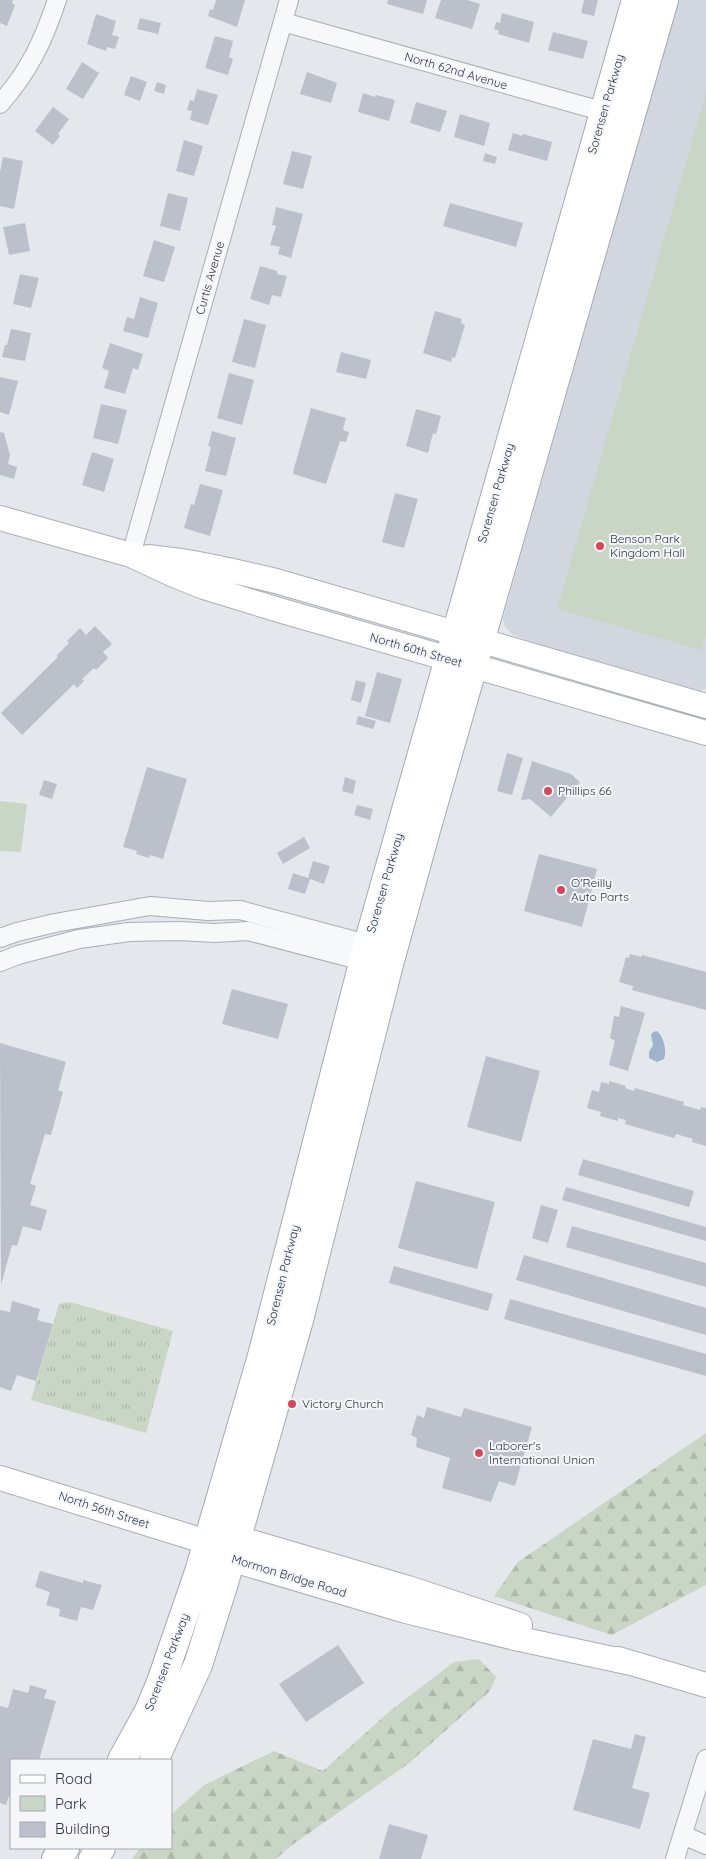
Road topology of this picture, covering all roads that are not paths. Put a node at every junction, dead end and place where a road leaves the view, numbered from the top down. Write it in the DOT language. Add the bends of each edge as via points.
graph roads {
  1 [pos="57,0"];
  2 [pos="289,0"];
  3 [pos="636,0"];
  4 [pos="664,0"];
  5 [pos="283,22"];
  6 [pos="0,104"];
  7 [pos="604,112"];
  8 [pos="630,119"];
  9 [pos="0,518"];
  10 [pos="131,555"];
  11 [pos="469,636"];
  12 [pos="461,663"];
  13 [pos="706,706"];
  14 [pos="706,733"];
  15 [pos="0,938"];
  16 [pos="378,956"];
  17 [pos="0,962"];
  18 [pos="0,1478"];
  19 [pos="208,1542"];
  20 [pos="233,1548"];
  21 [pos="706,1685"];
  22 [pos="123,1759"];
  23 [pos="154,1759"];
  24 [pos="706,1759"];
  25 [pos="683,1835"];
  26 [pos="706,1846"];
  27 [pos="64,1849"];
  28 [pos="56,1859"];
  29 [pos="676,1859"];
  1 -- 6 [label="street" via="37,53 18,84"];
  2 -- 5 [label="street, Curtis Avenue"];
  3 -- 7 [label="main road, Sorensen Parkway"];
  4 -- 8 [label="main road, Sorensen Parkway"];
  5 -- 7 [label="street, North 62nd Avenue"];
  5 -- 10 [label="street, Curtis Avenue"];
  7 -- 8 [label="street, North 62nd Avenue"];
  7 -- 11 [label="main road, Sorensen Parkway"];
  8 -- 11 [label="main road, Sorensen Parkway"];
  9 -- 10 [label="main road, North 60th Street"];
  10 -- 11 [label="main road, North 60th Street" via="220,567"];
  10 -- 12 [label="main road, North 60th Street" via="204,587"];
  11 -- 12 [label="main road, Sorensen Parkway"];
  11 -- 13 [label="main road, North 60th Street"];
  12 -- 14 [label="main road, North 60th Street"];
  12 -- 16 [label="main road, Sorensen Parkway"];
  15 -- 16 [label="street" via="55,923 150,906 240,910"];
  16 -- 17 [label="street" via="248,931 215,934 171,931 130,932 79,939"];
  16 -- 19 [label="main road, Sorensen Parkway"];
  16 -- 20 [label="main road, Sorensen Parkway" via="299,1320"];
  18 -- 19 [label="main road, North 56th Street"];
  19 -- 20 [label="main road, Mormon Bridge Road"];
  19 -- 22 [label="main road, Sorensen Parkway" via="161,1682"];
  20 -- 21 [label="main road, Mormon Bridge Road" via="406,1611 631,1663"];
  20 -- 23 [label="main road, Sorensen Parkway" via="198,1665"];
  24 -- 25 [label="street"];
  25 -- 26 [label="street"];
  25 -- 29 [label="street"];
  27 -- 28 [label="main road"];
}
